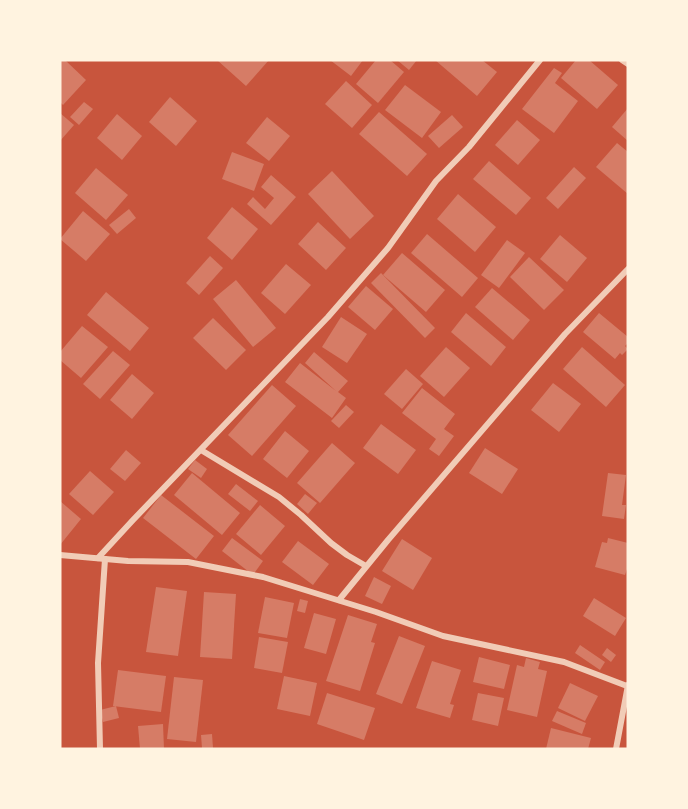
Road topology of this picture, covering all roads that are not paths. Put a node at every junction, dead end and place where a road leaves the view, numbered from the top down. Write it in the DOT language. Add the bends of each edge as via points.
graph roads {
  1 [pos="540,60"];
  2 [pos="622,60"];
  3 [pos="628,64"];
  4 [pos="628,269"];
  5 [pos="201,450"];
  6 [pos="60,555"];
  7 [pos="102,559"];
  8 [pos="366,566"];
  9 [pos="339,600"];
  10 [pos="628,685"];
  11 [pos="100,749"];
  12 [pos="616,749"];
  1 -- 5 [label="street" via="436,182 351,291"];
  2 -- 3 [label="street"];
  4 -- 8 [label="street" via="565,334"];
  5 -- 7 [label="street" via="133,520"];
  5 -- 8 [label="street" via="279,497 346,555"];
  6 -- 7 [label="street"];
  7 -- 9 [label="street" via="188,562 263,577"];
  7 -- 11 [label="street"];
  8 -- 9 [label="street"];
  9 -- 10 [label="street" via="443,636 564,662"];
  10 -- 12 [label="street"];
}
